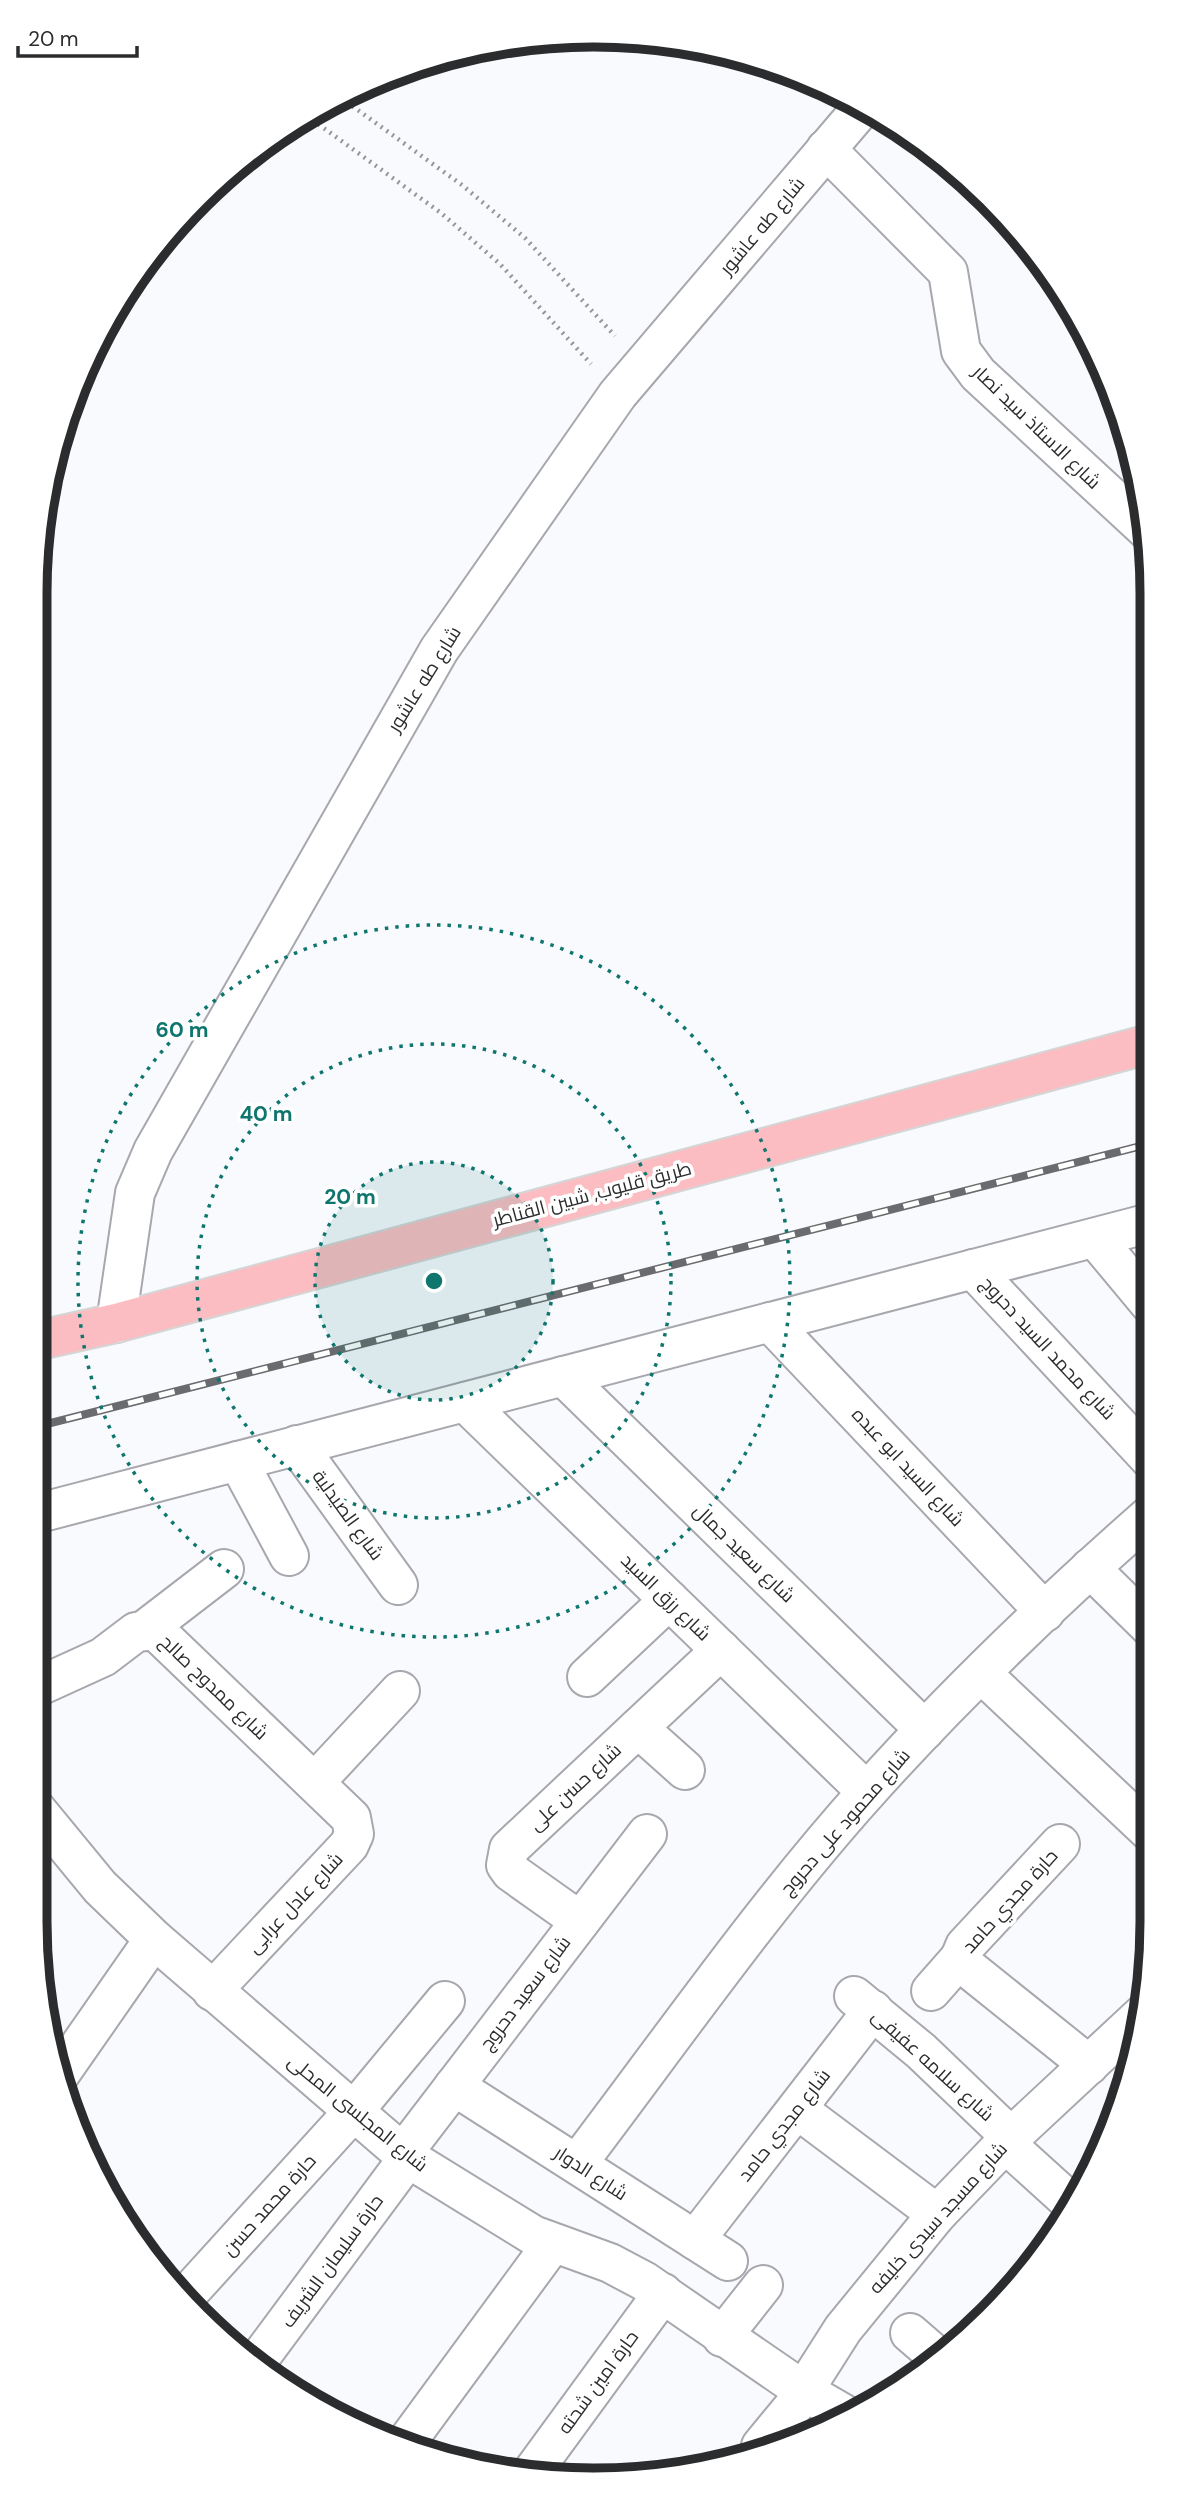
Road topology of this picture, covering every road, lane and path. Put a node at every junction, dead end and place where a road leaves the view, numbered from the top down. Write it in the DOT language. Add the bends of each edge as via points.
graph roads {
  1 [pos="350,105"];
  2 [pos="856,115"];
  3 [pos="316,123"];
  4 [pos="826,149"];
  5 [pos="642,365"];
  6 [pos="618,394"];
  7 [pos="1134,518"];
  8 [pos="1140,1046"];
  9 [pos="1140,1226"];
  10 [pos="1095,1238"];
  11 [pos="974,1269"];
  12 [pos="1140,1292"];
  13 [pos="770,1322"];
  14 [pos="116,1323"];
  15 [pos="47,1338"];
  16 [pos="563,1376"];
  17 [pos="465,1402"];
  18 [pos="297,1446"];
  19 [pos="1140,1448"];
  20 [pos="238,1461"];
  21 [pos="47,1511"];
  22 [pos="1140,1524"];
  23 [pos="289,1556"];
  24 [pos="1090,1567"];
  25 [pos="224,1569"];
  26 [pos="398,1585"];
  27 [pos="669,1600"];
  28 [pos="1045,1612"];
  29 [pos="1140,1617"];
  30 [pos="146,1629"];
  31 [pos="721,1650"];
  32 [pos="982,1674"];
  33 [pos="587,1677"];
  34 [pos="47,1683"];
  35 [pos="400,1690"];
  36 [pos="638,1728"];
  37 [pos="925,1730"];
  38 [pos="685,1770"];
  39 [pos="315,1782"];
  40 [pos="867,1792"];
  41 [pos="343,1807"];
  42 [pos="1140,1823"];
  43 [pos="647,1834"];
  44 [pos="47,1838"];
  45 [pos="1060,1844"];
  46 [pos="580,1921"];
  47 [pos="154,1939"];
  48 [pos="960,1958"];
  49 [pos="212,1991"];
  50 [pos="931,1991"];
  51 [pos="445,2001"];
  52 [pos="863,2002"];
  53 [pos="1129,2027"];
  54 [pos="66,2065"];
  55 [pos="1089,2065"];
  56 [pos="454,2086"];
  57 [pos="797,2109"];
  58 [pos="354,2112"];
  59 [pos="1008,2140"];
  60 [pos="405,2155"];
  61 [pos="577,2164"];
  62 [pos="1065,2197"];
  63 [pos="937,2214"];
  64 [pos="695,2240"];
  65 [pos="552,2244"];
  66 [pos="728,2262"];
  67 [pos="763,2285"];
  68 [pos="191,2291"];
  69 [pos="663,2293"];
  70 [pos="911,2333"];
  71 [pos="722,2337"];
  72 [pos="931,2351"];
  73 [pos="262,2356"];
  74 [pos="804,2391"];
  75 [pos="837,2410"];
  76 [pos="411,2436"];
  77 [pos="766,2440"];
  78 [pos="538,2465"];
  1 -- 5 [label="path" via="462,185 525,238"];
  2 -- 4 [label="street, شارع طه عاشور"];
  3 -- 6 [label="path" via="441,213 500,264"];
  4 -- 5 [label="street, شارع طه عاشور"];
  4 -- 7 [label="street, شارع الاستاذ سيد نصار" via="948,272 961,351 978,374"];
  5 -- 6 [label="street, شارع طه عاشور"];
  6 -- 14 [label="street, شارع طه عاشور" via="421,679 153,1151 135,1193"];
  8 -- 14 [label="main road, طريق قليوب, شبين القناطر"];
  9 -- 10 [label="street"];
  10 -- 11 [label="street"];
  10 -- 12 [label="street"];
  11 -- 13 [label="street"];
  11 -- 19 [label="street, شارع محمد السيد دحروج"];
  13 -- 16 [label="street"];
  13 -- 28 [label="street, شارع السيد ابو عبده"];
  14 -- 15 [label="main road, طريق قليوب, شبين القناطر"];
  16 -- 17 [label="street"];
  16 -- 37 [label="street, شارع سعيد جمال"];
  17 -- 18 [label="street"];
  17 -- 27 [label="street, شارع رزق السيد"];
  18 -- 20 [label="street"];
  18 -- 26 [label="street, شارع الصيدلية"];
  20 -- 21 [label="street"];
  20 -- 23 [label="street"];
  22 -- 24 [label="street, شارع محمود على دحروج"];
  24 -- 28 [label="street, شارع محمود على دحروج"];
  24 -- 29 [label="street"];
  25 -- 30 [label="street"];
  27 -- 31 [label="street, شارع رزق السيد"];
  27 -- 33 [label="street"];
  28 -- 32 [label="street, شارع محمود على دحروج"];
  30 -- 34 [label="street, شارع ممدوح صالح" via="103,1657"];
  30 -- 39 [label="street, شارع ممدوح صالح" via="164,1636"];
  31 -- 36 [label="street, شارع حسن على"];
  31 -- 40 [label="street, شارع رزق السيد"];
  32 -- 37 [label="street, شارع محمود على دحروج"];
  32 -- 42 [label="street"];
  35 -- 39 [label="street"];
  36 -- 38 [label="street"];
  36 -- 46 [label="street, شارع حسن على" via="505,1857 511,1871"];
  37 -- 40 [label="street, شارع محمود على دحروج"];
  39 -- 41 [label="street, شارع ممدوح صالح"];
  40 -- 61 [label="street, شارع محمود على دحروج" via="805,1864"];
  41 -- 49 [label="street, شارع عادل عرابى" via="354,1833 348,1845"];
  43 -- 46 [label="street, شارع سعيد دحروج"];
  44 -- 47 [label="street, شارع المجلسى المحلى"];
  45 -- 48 [label="street, حارة مجدي حامد" via="965,1946"];
  46 -- 56 [label="street, شارع سعيد دحروج"];
  47 -- 49 [label="street, شارع المجلسى المحلى"];
  47 -- 54 [label="street"];
  48 -- 50 [label="street"];
  48 -- 55 [label="street, حارة مجدي حامد"];
  49 -- 58 [label="street, شارع المجلسى المحلى"];
  51 -- 58 [label="street, حارة محمد حسن"];
  52 -- 57 [label="street, شارع مجدي حامد"];
  52 -- 59 [label="street, شارع سلامه عفيفى" via="958,2084"];
  53 -- 55 [label="street, شارع مسجد سيدى خليفه"];
  55 -- 59 [label="street, شارع مسجد سيدى خليفه"];
  56 -- 60 [label="street, شارع سعيد دحروج"];
  56 -- 61 [label="street, شارع الدوار"];
  57 -- 63 [label="street"];
  57 -- 64 [label="street, شارع مجدي حامد"];
  58 -- 60 [label="street, شارع المجلسى المحلى"];
  58 -- 68 [label="street, حارة محمد حسن"];
  59 -- 62 [label="street, شارع سلامه عفيفى"];
  59 -- 63 [label="street, شارع مسجد سيدى خليفه"];
  60 -- 65 [label="street, شارع المجلسى المحلى"];
  60 -- 73 [label="street, حارة سليمان الشريف"];
  61 -- 64 [label="street, شارع الدوار"];
  63 -- 74 [label="street, شارع مسجد سيدى خليفه" via="844,2329"];
  64 -- 66 [label="street, شارع الدوار"];
  65 -- 69 [label="street, شارع المجلسى المحلى" via="610,2263"];
  65 -- 76 [label="street"];
  67 -- 71 [label="street"];
  69 -- 71 [label="street, شارع المجلسى المحلى"];
  69 -- 78 [label="street, حارة امين شحته"];
  70 -- 72 [label="street"];
  71 -- 74 [label="street, شارع المجلسى المحلى"];
  74 -- 75 [label="street, شارع المجلسى المحلى"];
  74 -- 77 [label="street, شارع مسجد سيدى خليفه"];
}
